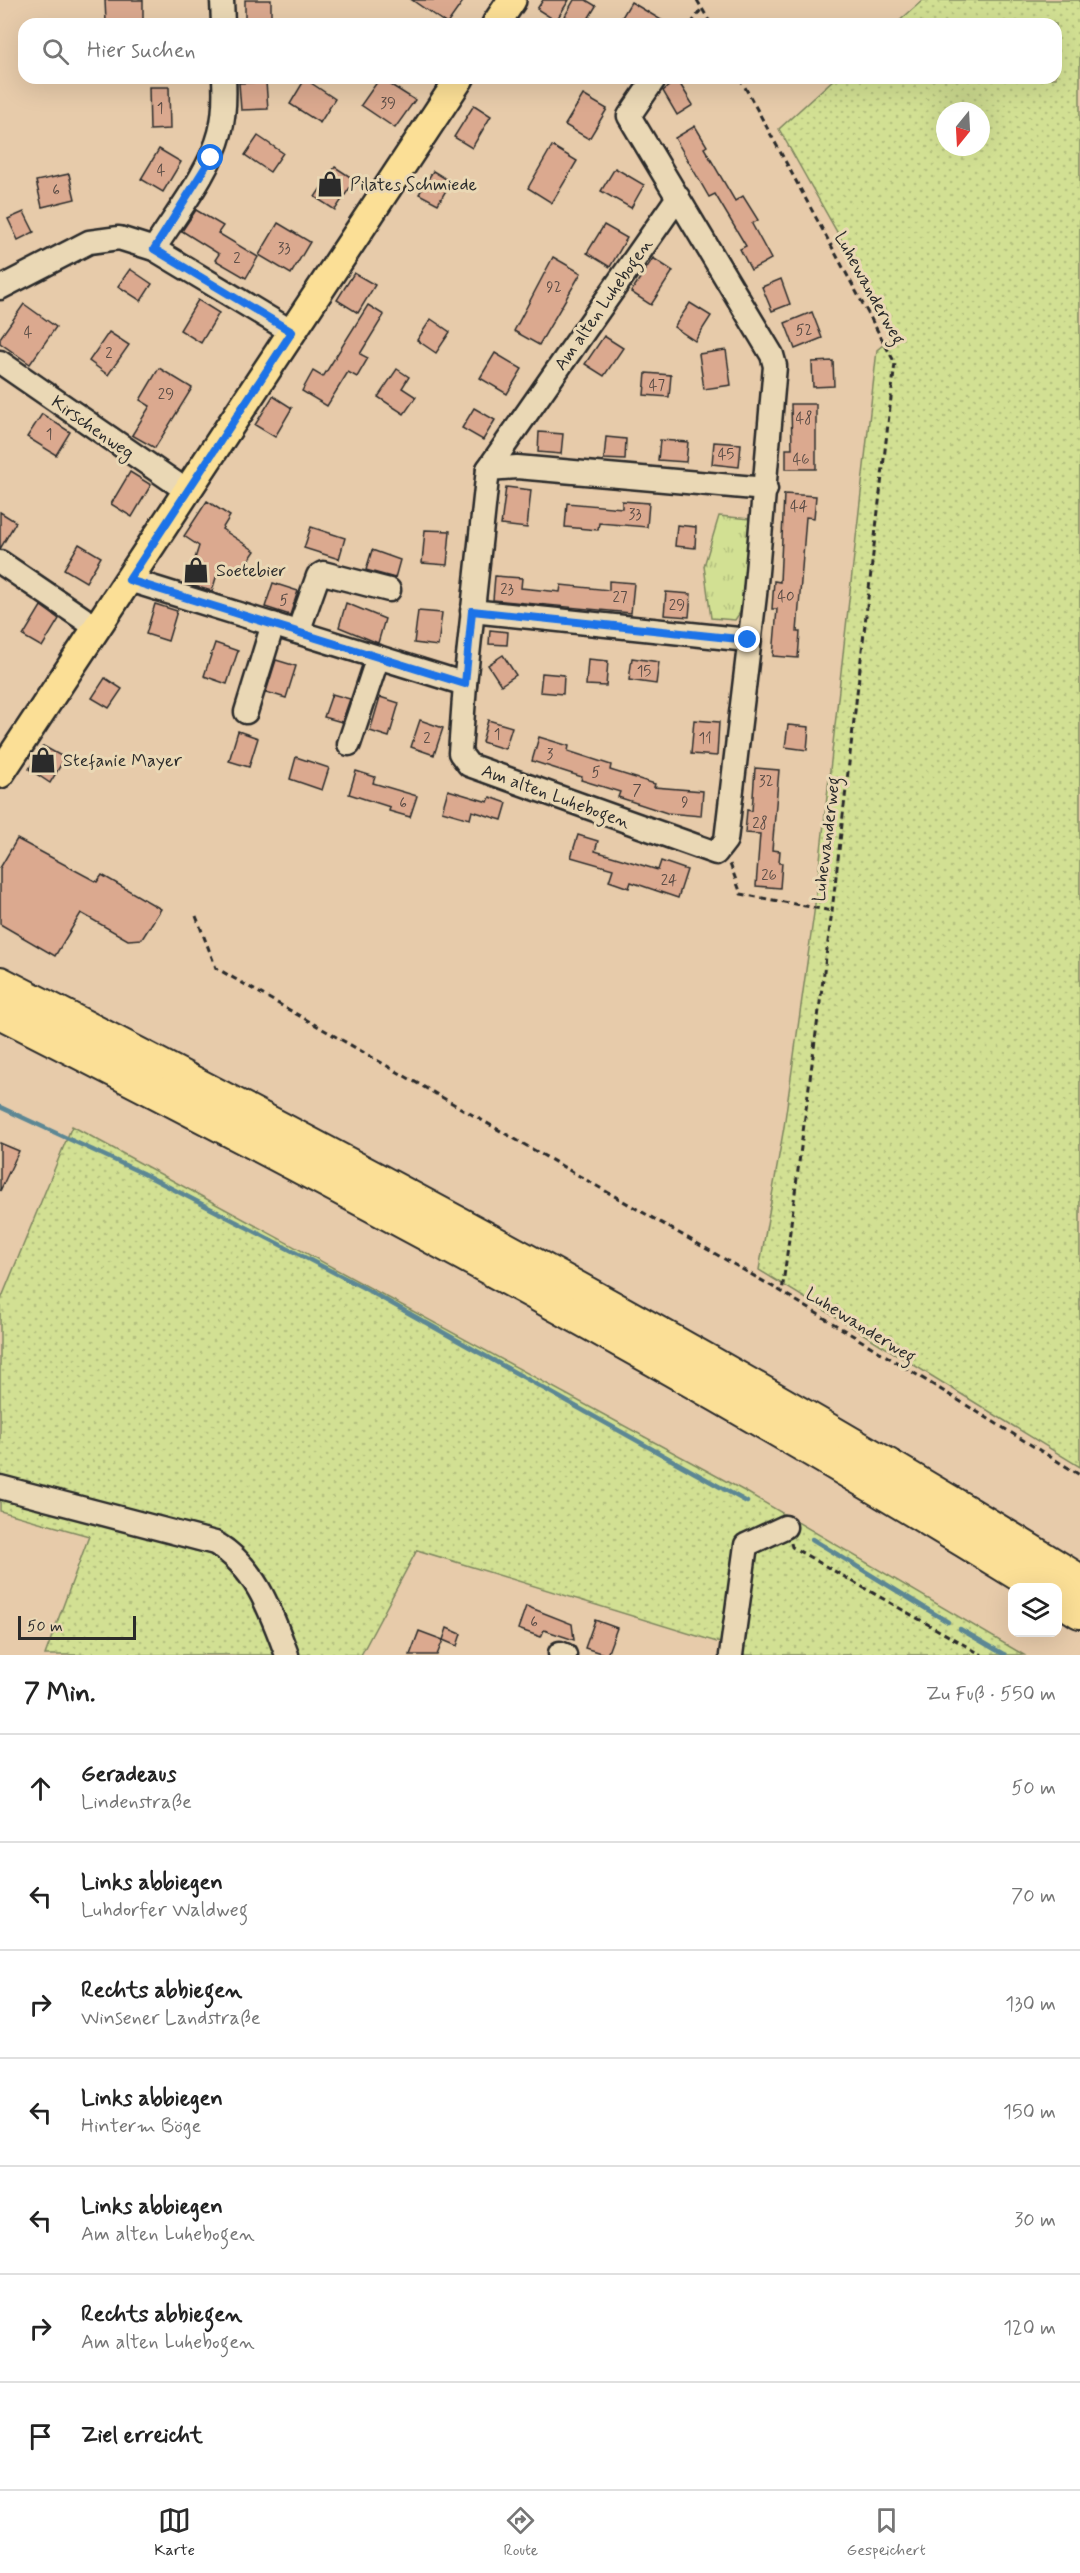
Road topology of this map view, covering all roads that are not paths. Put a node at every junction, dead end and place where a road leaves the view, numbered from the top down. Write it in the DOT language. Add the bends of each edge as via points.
graph roads {
  1 [pos="222,0"];
  2 [pos="512,0"];
  3 [pos="223,18"];
  4 [pos="500,18"];
  5 [pos="224,84"];
  6 [pos="456,84"];
  7 [pos="651,84"];
  8 [pos="678,197"];
  9 [pos="154,249"];
  10 [pos="0,288"];
  11 [pos="292,332"];
  12 [pos="0,362"];
  13 [pos="488,469"];
  14 [pos="766,489"];
  15 [pos="187,491"];
  16 [pos="0,562"];
  17 [pos="129,580"];
  18 [pos="389,590"];
  19 [pos="472,611"];
  20 [pos="273,624"];
  21 [pos="97,628"];
  22 [pos="298,632"];
  23 [pos="748,640"];
  24 [pos="378,657"];
  25 [pos="465,684"];
  26 [pos="246,712"];
  27 [pos="349,744"];
  28 [pos="0,774"];
  29 [pos="0,983"];
  30 [pos="0,1012"];
  31 [pos="0,1487"];
  32 [pos="785,1527"];
  33 [pos="1080,1581"];
  34 [pos="1034,1583"];
  35 [pos="1062,1601"];
  36 [pos="1080,1612"];
  37 [pos="287,1655"];
  38 [pos="731,1655"];
  1 -- 3 [label="street"];
  2 -- 4 [label="main road"];
  5 -- 9 [label="street" via="225,108 211,158"];
  6 -- 11 [label="main road"];
  7 -- 8 [label="street" via="629,116"];
  8 -- 13 [label="street, Am alten Luhebogen"];
  8 -- 14 [label="street" via="772,355 775,366"];
  9 -- 10 [label="street" via="119,238 90,242"];
  9 -- 11 [label="street"];
  11 -- 15 [label="main road"];
  12 -- 15 [label="street, Kirschenweg"];
  13 -- 14 [label="street" via="518,467"];
  13 -- 19 [label="street, Am alten Luhebogen"];
  14 -- 23 [label="street"];
  15 -- 17 [label="main road"];
  16 -- 21 [label="street"];
  17 -- 20 [label="street"];
  17 -- 21 [label="main road"];
  18 -- 22 [label="street" via="323,573 318,576"];
  19 -- 23 [label="street"];
  19 -- 25 [label="street, Am alten Luhebogen"];
  20 -- 22 [label="street"];
  20 -- 26 [label="street"];
  21 -- 28 [label="main road"];
  22 -- 24 [label="street"];
  23 -- 25 [label="street, Am alten Luhebogen" via="726,840 716,853 469,765 460,753"];
  24 -- 25 [label="street"];
  24 -- 27 [label="street"];
  29 -- 33 [label="highway" via="358,1168 582,1291"];
  30 -- 34 [label="highway" via="504,1277 801,1444"];
  31 -- 37 [label="street" via="224,1548 252,1575"];
  32 -- 38 [label="street" via="746,1545"];
  35 -- 36 [label="highway"];
}
